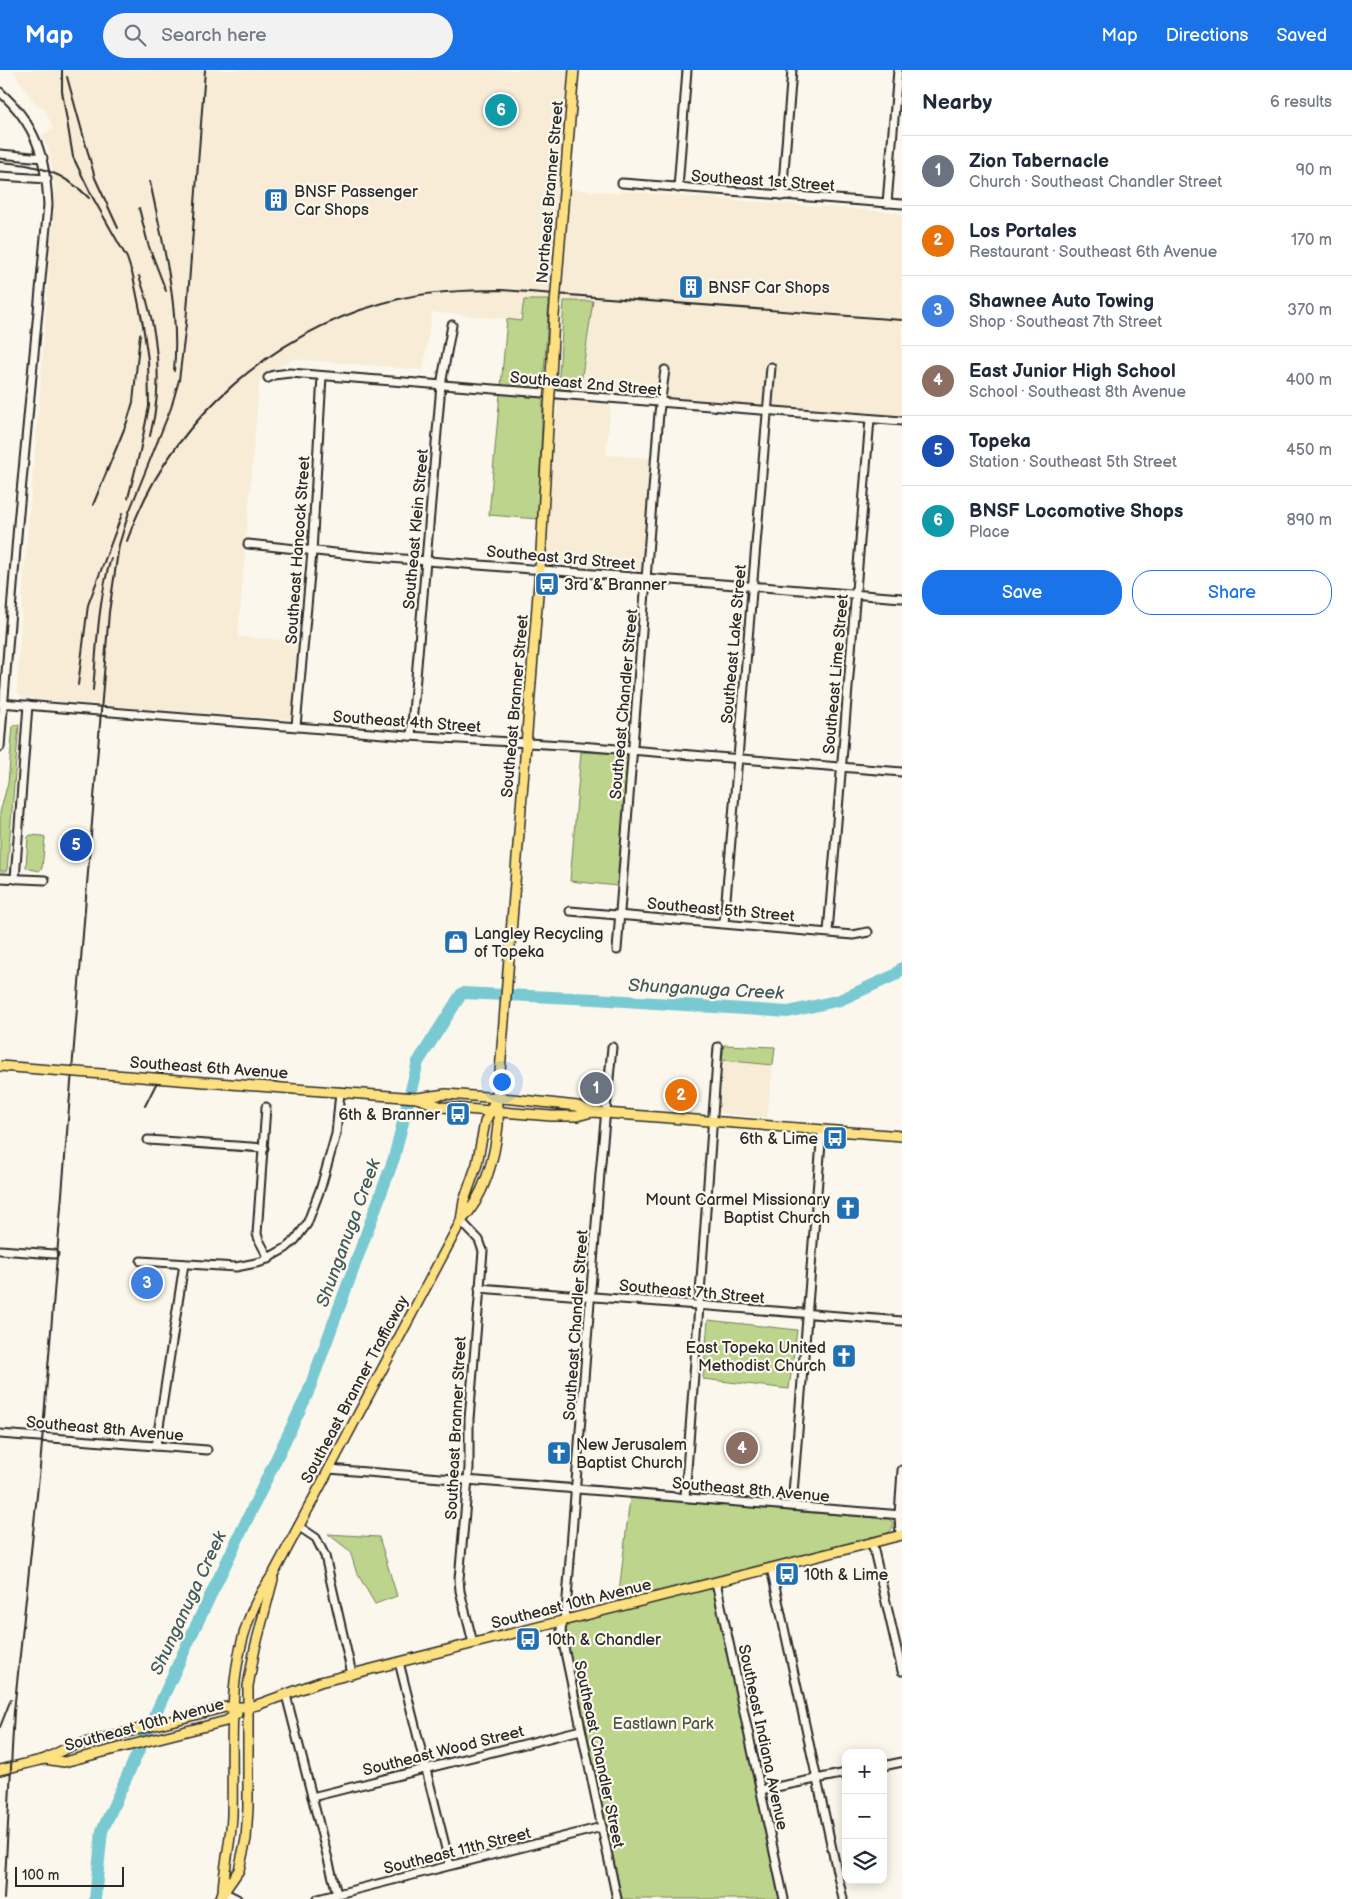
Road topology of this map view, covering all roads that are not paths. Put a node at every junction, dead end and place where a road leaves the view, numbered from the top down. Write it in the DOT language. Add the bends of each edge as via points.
graph roads {
  1 [pos="574,70"];
  2 [pos="687,70"];
  3 [pos="792,70"];
  4 [pos="898,70"];
  5 [pos="0,92"];
  6 [pos="0,154"];
  7 [pos="43,158"];
  8 [pos="0,176"];
  9 [pos="47,179"];
  10 [pos="622,183"];
  11 [pos="678,188"];
  12 [pos="782,196"];
  13 [pos="887,203"];
  14 [pos="902,204"];
  15 [pos="554,316"];
  16 [pos="452,324"];
  17 [pos="771,367"];
  18 [pos="665,370"];
  19 [pos="322,376"];
  20 [pos="268,378"];
  21 [pos="441,385"];
  22 [pos="660,403"];
  23 [pos="767,411"];
  24 [pos="870,419"];
  25 [pos="902,422"];
  26 [pos="248,544"];
  27 [pos="312,552"];
  28 [pos="426,560"];
  29 [pos="540,569"];
  30 [pos="646,578"];
  31 [pos="752,586"];
  32 [pos="855,594"];
  33 [pos="902,598"];
  34 [pos="2,703"];
  35 [pos="28,705"];
  36 [pos="296,726"];
  37 [pos="411,736"];
  38 [pos="526,742"];
  39 [pos="0,747"];
  40 [pos="633,750"];
  41 [pos="737,758"];
  42 [pos="841,766"];
  43 [pos="902,772"];
  44 [pos="0,878"];
  45 [pos="15,879"];
  46 [pos="45,880"];
  47 [pos="570,910"];
  48 [pos="620,915"];
  49 [pos="724,923"];
  50 [pos="828,932"];
  51 [pos="868,932"];
  52 [pos="617,950"];
  53 [pos="612,1047"];
  54 [pos="718,1047"];
  55 [pos="0,1066"];
  56 [pos="340,1092"];
  57 [pos="416,1098"];
  58 [pos="496,1098"];
  59 [pos="266,1107"];
  60 [pos="493,1111"];
  61 [pos="592,1112"];
  62 [pos="606,1114"];
  63 [pos="712,1122"];
  64 [pos="822,1130"];
  65 [pos="902,1136"];
  66 [pos="148,1140"];
  67 [pos="264,1148"];
  68 [pos="460,1221"];
  69 [pos="0,1250"];
  70 [pos="54,1254"];
  71 [pos="269,1259"];
  72 [pos="141,1261"];
  73 [pos="184,1264"];
  74 [pos="479,1288"];
  75 [pos="591,1297"];
  76 [pos="699,1305"];
  77 [pos="807,1314"];
  78 [pos="902,1321"];
  79 [pos="0,1434"];
  80 [pos="156,1446"];
  81 [pos="207,1450"];
  82 [pos="329,1469"];
  83 [pos="902,1470"];
  84 [pos="468,1480"];
  85 [pos="576,1489"];
  86 [pos="685,1498"];
  87 [pos="792,1506"];
  88 [pos="900,1515"];
  89 [pos="298,1526"];
  90 [pos="901,1535"];
  91 [pos="872,1542"];
  92 [pos="771,1568"];
  93 [pos="275,1572"];
  94 [pos="716,1582"];
  95 [pos="564,1620"];
  96 [pos="473,1643"];
  97 [pos="399,1662"];
  98 [pos="902,1670"];
  99 [pos="352,1674"];
  100 [pos="286,1695"];
  101 [pos="248,1707"];
  102 [pos="234,1711"];
  103 [pos="582,1730"];
  104 [pos="45,1759"];
  105 [pos="902,1762"];
  106 [pos="887,1765"];
  107 [pos="426,1769"];
  108 [pos="0,1770"];
  109 [pos="842,1774"];
  110 [pos="818,1779"];
  111 [pos="761,1790"];
  112 [pos="312,1797"];
  113 [pos="602,1827"];
  114 [pos="450,1865"];
  115 [pos="337,1894"];
  116 [pos="221,1895"];
  117 [pos="237,1899"];
  118 [pos="318,1899"];
  119 [pos="617,1899"];
  120 [pos="784,1899"];
  121 [pos="843,1899"];
  1 -- 15 [label="main road, Northeast Branner Street, bridge"];
  2 -- 11 [label="street"];
  3 -- 12 [label="street"];
  4 -- 13 [label="street"];
  5 -- 7 [label="street" via="25,119"];
  6 -- 7 [label="street"];
  7 -- 9 [label="street"];
  8 -- 9 [label="street"];
  9 -- 34 [label="street" via="48,205"];
  10 -- 11 [label="street, Southeast 1st Street"];
  11 -- 12 [label="street, Southeast 1st Street"];
  12 -- 13 [label="street, Southeast 1st Street"];
  13 -- 14 [label="street, Southeast 1st Street"];
  15 -- 29 [label="main road, Southeast Branner Street, bridge"];
  16 -- 21 [label="street, Southeast Klein Street"];
  17 -- 23 [label="street, Southeast Lake Street"];
  18 -- 22 [label="street, Southeast Chandler Street"];
  19 -- 20 [label="street, Southeast 2nd Street" via="290,373"];
  19 -- 21 [label="street, Southeast 2nd Street"];
  19 -- 27 [label="street, Southeast Hancock Street"];
  21 -- 22 [label="street, Southeast 2nd Street"];
  21 -- 28 [label="street, Southeast Klein Street"];
  22 -- 23 [label="street, Southeast 2nd Street"];
  22 -- 30 [label="street, Southeast Chandler Street"];
  23 -- 24 [label="street, Southeast 2nd Street"];
  23 -- 31 [label="street, Southeast Lake Street"];
  24 -- 25 [label="street, Southeast 2nd Street"];
  24 -- 32 [label="street, Southeast Lime Street"];
  26 -- 27 [label="street, Southeast 3rd Street"];
  27 -- 28 [label="street, Southeast 3rd Street"];
  27 -- 36 [label="street, Southeast Hancock Street"];
  28 -- 29 [label="street, Southeast 3rd Street"];
  28 -- 37 [label="street, Southeast Klein Street"];
  29 -- 30 [label="street, Southeast 3rd Street"];
  29 -- 38 [label="main road, Southeast Branner Street"];
  30 -- 31 [label="street, Southeast 3rd Street"];
  30 -- 40 [label="street, Southeast Chandler Street"];
  31 -- 32 [label="street, Southeast 3rd Street"];
  31 -- 41 [label="street, Southeast Lake Street"];
  32 -- 33 [label="street, Southeast 3rd Street"];
  32 -- 42 [label="street, Southeast Lime Street"];
  34 -- 35 [label="street, Southeast 4th Street"];
  34 -- 39 [label="street"];
  35 -- 36 [label="street, Southeast 4th Street"];
  35 -- 45 [label="street"];
  36 -- 37 [label="street, Southeast 4th Street"];
  37 -- 38 [label="street, Southeast 4th Street"];
  38 -- 40 [label="street, Southeast 4th Street"];
  38 -- 58 [label="main road, Southeast Branner Street"];
  40 -- 41 [label="street, Southeast 4th Street"];
  40 -- 48 [label="street, Southeast Chandler Street"];
  41 -- 42 [label="street, Southeast 4th Street"];
  41 -- 49 [label="street, Southeast Lake Street"];
  42 -- 43 [label="street, Southeast 4th Street"];
  42 -- 50 [label="street, Southeast Lime Street"];
  44 -- 45 [label="street"];
  45 -- 46 [label="street"];
  47 -- 48 [label="street, Southeast 5th Street"];
  48 -- 49 [label="street, Southeast 5th Street"];
  48 -- 52 [label="street, Southeast Chandler Street"];
  49 -- 50 [label="street, Southeast 5th Street"];
  50 -- 51 [label="street, Southeast 5th Street"];
  53 -- 62 [label="street, Southeast Chandler Street"];
  54 -- 63 [label="street"];
  55 -- 56 [label="main road, Southeast 6th Avenue, bridge"];
  56 -- 57 [label="main road, Southeast 6th Avenue"];
  56 -- 71 [label="street" via="336,1134 307,1224 296,1240"];
  57 -- 58 [label="main road, Southeast 6th Avenue" via="446,1094"];
  57 -- 60 [label="main road, Southeast 6th Avenue" via="442,1107"];
  58 -- 60 [label="main road, Southeast Branner Street"];
  58 -- 61 [label="main road, Southeast 6th Avenue" via="577,1106"];
  59 -- 67 [label="street"];
  60 -- 61 [label="main road, Southeast 6th Avenue" via="578,1116"];
  60 -- 68 [label="main road, Southeast Branner Street" via="485,1122 477,1164"];
  60 -- 68 [label="main road, Southeast Branner Street" via="498,1124 493,1154 470,1212"];
  61 -- 62 [label="main road, Southeast 6th Avenue"];
  62 -- 63 [label="main road, Southeast 6th Avenue"];
  62 -- 75 [label="street, Southeast Chandler Street"];
  63 -- 64 [label="main road, Southeast 6th Avenue"];
  63 -- 76 [label="street"];
  64 -- 65 [label="main road, Southeast 6th Avenue"];
  64 -- 77 [label="street"];
  66 -- 67 [label="street"];
  67 -- 71 [label="street" via="257,1234"];
  68 -- 74 [label="street, Southeast Branner Street" via="480,1240 483,1251"];
  68 -- 82 [label="main road, Southeast Branner Trafficway"];
  69 -- 70 [label="street"];
  71 -- 73 [label="street" via="236,1267"];
  72 -- 73 [label="street"];
  73 -- 80 [label="street"];
  74 -- 75 [label="street, Southeast 7th Street"];
  74 -- 84 [label="street, Southeast Branner Street"];
  75 -- 76 [label="street, Southeast 7th Street"];
  75 -- 85 [label="street, Southeast Chandler Street"];
  76 -- 77 [label="street, Southeast 7th Street"];
  76 -- 86 [label="street"];
  77 -- 78 [label="street, Southeast 7th Street"];
  77 -- 87 [label="street"];
  79 -- 80 [label="street, Southeast 8th Avenue"];
  80 -- 81 [label="street, Southeast 8th Avenue"];
  82 -- 84 [label="street, Southeast 8th Avenue"];
  82 -- 89 [label="main road, Southeast Branner Trafficway"];
  83 -- 88 [label="street"];
  84 -- 85 [label="street, Southeast 8th Avenue"];
  84 -- 96 [label="street, Southeast Branner Street" via="459,1579"];
  85 -- 86 [label="street, Southeast 8th Avenue"];
  85 -- 95 [label="street, Southeast Chandler Street"];
  86 -- 87 [label="street, Southeast 8th Avenue"];
  87 -- 88 [label="street, Southeast 8th Avenue"];
  88 -- 90 [label="street"];
  89 -- 93 [label="main road, Southeast Branner Trafficway"];
  89 -- 99 [label="street" via="316,1538 325,1556"];
  90 -- 91 [label="main road, Southeast 10th Avenue"];
  91 -- 92 [label="main road, Southeast 10th Avenue"];
  91 -- 98 [label="street"];
  92 -- 94 [label="main road, Southeast 10th Avenue"];
  92 -- 110 [label="street"];
  93 -- 101 [label="main road, Southeast Branner Trafficway" via="255,1648"];
  93 -- 102 [label="main road, Southeast Branner Trafficway" via="258,1598 244,1635 234,1687"];
  94 -- 95 [label="main road, Southeast 10th Avenue"];
  94 -- 111 [label="street, Southeast Indiana Avenue"];
  95 -- 96 [label="main road, Southeast 10th Avenue"];
  95 -- 103 [label="street, Southeast Chandler Street" via="562,1638"];
  96 -- 97 [label="main road, Southeast 10th Avenue"];
  97 -- 99 [label="main road, Southeast 10th Avenue"];
  97 -- 107 [label="street"];
  99 -- 100 [label="main road, Southeast 10th Avenue"];
  100 -- 101 [label="main road, Southeast 10th Avenue"];
  100 -- 112 [label="street"];
  101 -- 102 [label="main road, Southeast 10th Avenue"];
  101 -- 116 [label="main road, Southeast Branner Trafficway" via="246,1839 239,1870"];
  102 -- 104 [label="main road, Southeast 10th Avenue" via="201,1714 102,1738 68,1747"];
  102 -- 104 [label="main road, Southeast 10th Avenue" via="226,1721 64,1762"];
  102 -- 116 [label="main road, Southeast Branner Trafficway" via="231,1823"];
  103 -- 107 [label="street, Southeast Wood Street"];
  103 -- 113 [label="street, Southeast Chandler Street"];
  104 -- 108 [label="main road, Southeast 10th Avenue"];
  105 -- 106 [label="street"];
  107 -- 112 [label="street, Southeast Wood Street"];
  107 -- 114 [label="street"];
  109 -- 110 [label="street"];
  110 -- 111 [label="street"];
  110 -- 121 [label="street"];
  111 -- 120 [label="street, Southeast Indiana Avenue"];
  112 -- 115 [label="street"];
  113 -- 114 [label="street, Southeast 11th Street"];
  113 -- 119 [label="street, Southeast Chandler Street"];
  114 -- 115 [label="street, Southeast 11th Street"];
  115 -- 118 [label="street, Southeast 11th Street"];
  116 -- 117 [label="street"];
}
